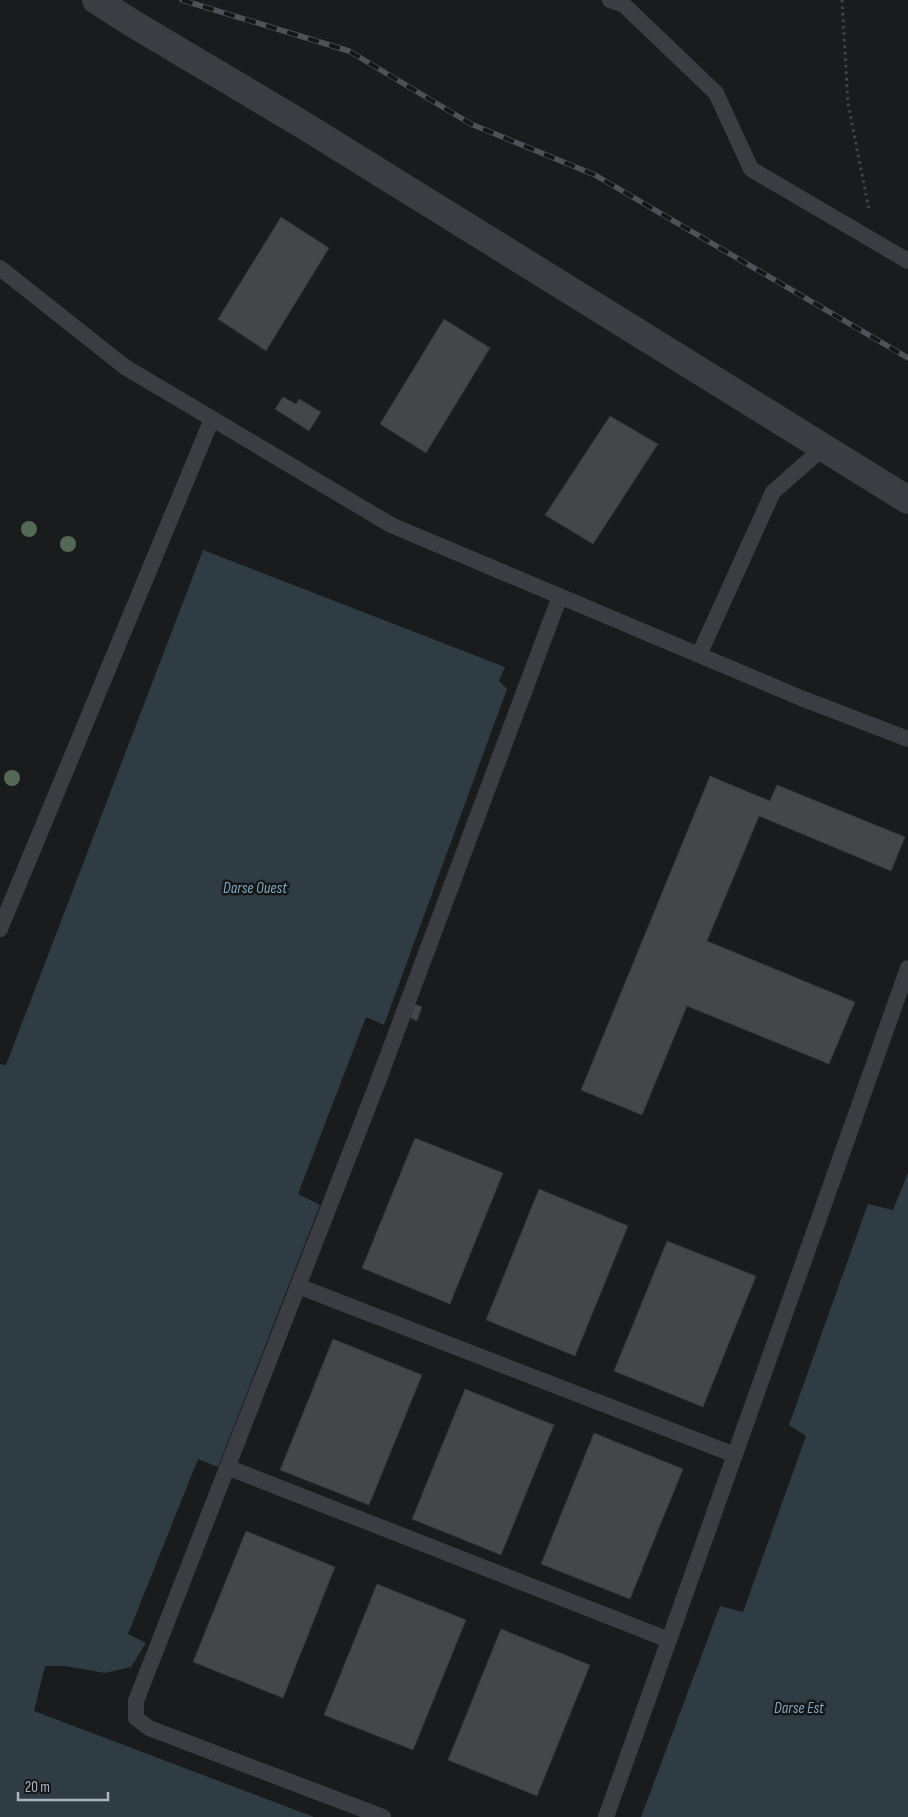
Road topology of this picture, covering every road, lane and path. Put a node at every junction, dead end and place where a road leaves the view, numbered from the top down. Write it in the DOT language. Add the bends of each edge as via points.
graph roads {
  1 [pos="96,0"];
  2 [pos="610,0"];
  3 [pos="842,0"];
  4 [pos="875,242"];
  5 [pos="908,261"];
  6 [pos="0,268"];
  7 [pos="212,419"];
  8 [pos="823,448"];
  9 [pos="908,500"];
  10 [pos="560,596"];
  11 [pos="699,655"];
  12 [pos="908,739"];
  13 [pos="0,929"];
  14 [pos="908,968"];
  15 [pos="298,1286"];
  16 [pos="735,1454"];
  17 [pos="227,1467"];
  18 [pos="669,1640"];
  19 [pos="383,1817"];
  20 [pos="606,1817"];
  1 -- 8 [label="street" via="300,122"];
  2 -- 4 [label="lane" via="624,5 716,93 751,169"];
  3 -- 4 [label="path" via="848,103"];
  4 -- 5 [label="lane"];
  6 -- 7 [label="lane" via="125,367"];
  7 -- 10 [label="lane" via="391,525"];
  7 -- 13 [label="lane"];
  8 -- 9 [label="street"];
  8 -- 11 [label="lane" via="773,492"];
  10 -- 11 [label="lane"];
  10 -- 15 [label="lane" via="378,1084"];
  11 -- 12 [label="lane"];
  14 -- 16 [label="lane"];
  15 -- 16 [label="lane"];
  15 -- 17 [label="lane"];
  16 -- 18 [label="lane"];
  17 -- 18 [label="lane"];
  17 -- 19 [label="lane" via="136,1701 136,1718 149,1728"];
  18 -- 20 [label="lane"];
}
